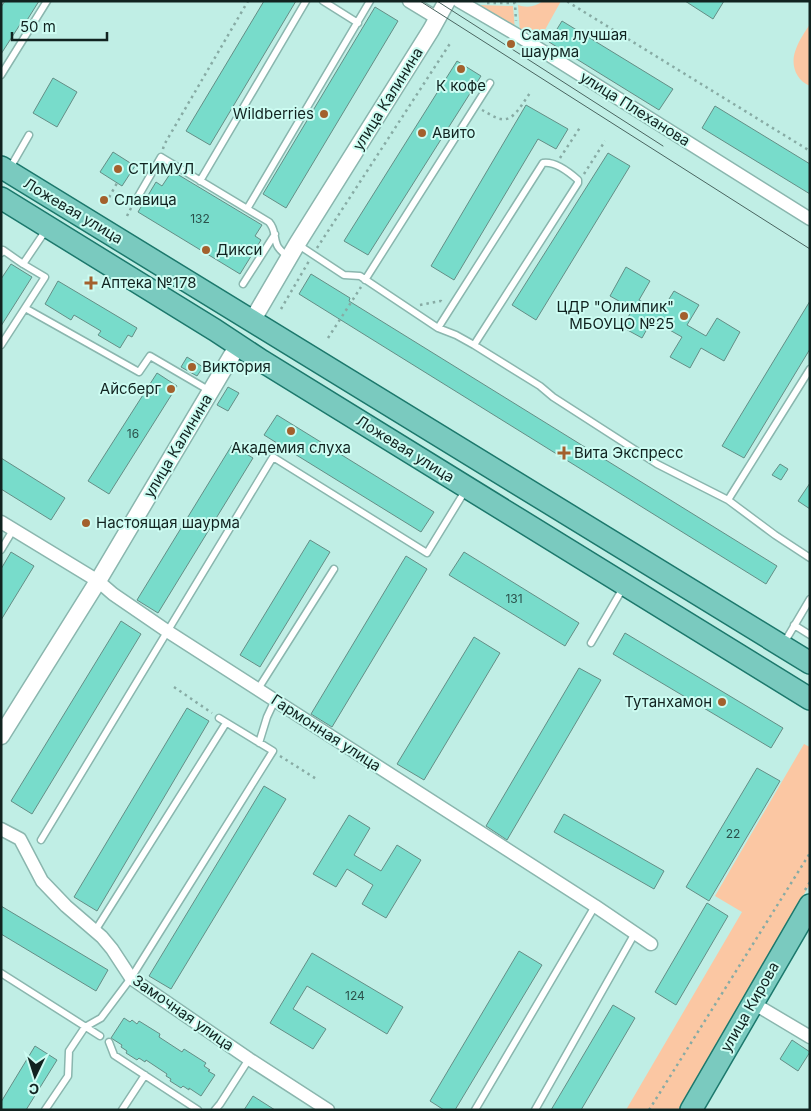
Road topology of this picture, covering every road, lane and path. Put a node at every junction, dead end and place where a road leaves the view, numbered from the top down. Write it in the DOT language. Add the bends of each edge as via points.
graph roads {
  1 [pos="47,1"];
  2 [pos="248,1"];
  3 [pos="306,1"];
  4 [pos="323,1"];
  5 [pos="370,1"];
  6 [pos="409,1"];
  7 [pos="447,1"];
  8 [pos="460,1"];
  9 [pos="568,1"];
  10 [pos="480,3"];
  11 [pos="437,18"];
  12 [pos="358,23"];
  13 [pos="517,35"];
  14 [pos="451,42"];
  15 [pos="1,75"];
  16 [pos="490,83"];
  17 [pos="530,93"];
  18 [pos="475,107"];
  19 [pos="581,126"];
  20 [pos="29,135"];
  21 [pos="605,141"];
  22 [pos="810,151"];
  23 [pos="161,158"];
  24 [pos="556,165"];
  25 [pos="4,169"];
  26 [pos="200,181"];
  27 [pos="117,183"];
  28 [pos="578,183"];
  29 [pos="1,198"];
  30 [pos="136,200"];
  31 [pos="106,203"];
  32 [pos="247,209"];
  33 [pos="810,219"];
  34 [pos="48,227"];
  35 [pos="276,234"];
  36 [pos="293,251"];
  37 [pos="1,253"];
  38 [pos="313,255"];
  39 [pos="23,264"];
  40 [pos="365,280"];
  41 [pos="243,284"];
  42 [pos="25,308"];
  43 [pos="408,308"];
  44 [pos="451,308"];
  45 [pos="281,309"];
  46 [pos="252,321"];
  47 [pos="438,328"];
  48 [pos="328,338"];
  49 [pos="1,345"];
  50 [pos="238,345"];
  51 [pos="474,345"];
  52 [pos="810,369"];
  53 [pos="210,391"];
  54 [pos="467,488"];
  55 [pos="728,500"];
  56 [pos="1,522"];
  57 [pos="14,530"];
  58 [pos="1,550"];
  59 [pos="810,558"];
  60 [pos="334,569"];
  61 [pos="98,581"];
  62 [pos="625,584"];
  63 [pos="810,599"];
  64 [pos="794,625"];
  65 [pos="168,631"];
  66 [pos="810,635"];
  67 [pos="590,643"];
  68 [pos="782,645"];
  69 [pos="810,663"];
  70 [pos="174,687"];
  71 [pos="258,689"];
  72 [pos="810,699"];
  73 [pos="275,700"];
  74 [pos="219,718"];
  75 [pos="226,723"];
  76 [pos="1,736"];
  77 [pos="259,743"];
  78 [pos="273,751"];
  79 [pos="318,780"];
  80 [pos="1,829"];
  81 [pos="41,840"];
  82 [pos="810,853"];
  83 [pos="810,905"];
  84 [pos="595,906"];
  85 [pos="95,931"];
  86 [pos="635,933"];
  87 [pos="651,944"];
  88 [pos="1,973"];
  89 [pos="131,978"];
  90 [pos="753,1003"];
  91 [pos="85,1026"];
  92 [pos="100,1036"];
  93 [pos="810,1037"];
  94 [pos="109,1042"];
  95 [pos="249,1059"];
  96 [pos="145,1076"];
  97 [pos="45,1110"];
  98 [pos="122,1110"];
  99 [pos="198,1110"];
  100 [pos="214,1110"];
  101 [pos="328,1110"];
  102 [pos="475,1110"];
  103 [pos="535,1110"];
  104 [pos="649,1110"];
  105 [pos="690,1110"];
  1 -- 15 [label="lane"];
  2 -- 23 [label="path" via="164,145"];
  3 -- 26 [label="lane"];
  4 -- 12 [label="lane"];
  5 -- 12 [label="lane"];
  6 -- 11 [label="street"];
  7 -- 11 [label="street, улица Калинина"];
  8 -- 13 [label="street, улица Плеханова"];
  9 -- 22 [label="path"];
  10 -- 13 [label="path" via="515,3"];
  11 -- 36 [label="street, улица Калинина"];
  12 -- 32 [label="lane"];
  13 -- 33 [label="street, улица Плеханова"];
  14 -- 38 [label="path"];
  16 -- 18 [label="lane"];
  17 -- 18 [label="path" via="511,119 500,119"];
  18 -- 40 [label="lane"];
  19 -- 24 [label="path"];
  20 -- 25 [label="lane"];
  21 -- 28 [label="path"];
  23 -- 26 [label="lane"];
  23 -- 30 [label="lane"];
  24 -- 28 [label="lane"];
  24 -- 44 [label="lane" via="543,163"];
  25 -- 46 [label="main road, Ложевая улица"];
  26 -- 32 [label="lane"];
  27 -- 31 [label="path"];
  28 -- 51 [label="lane"];
  29 -- 34 [label="main road, Ложевая улица"];
  32 -- 35 [label="lane" via="268,222"];
  34 -- 39 [label="lane"];
  34 -- 50 [label="main road, Ложевая улица"];
  35 -- 36 [label="lane" via="280,249"];
  35 -- 41 [label="lane"];
  36 -- 38 [label="lane"];
  36 -- 46 [label="street, улица Калинина"];
  37 -- 39 [label="lane" via="3,250"];
  38 -- 40 [label="lane" via="344,274"];
  38 -- 45 [label="path"];
  39 -- 42 [label="lane" via="45,276"];
  40 -- 43 [label="lane"];
  40 -- 48 [label="path"];
  42 -- 49 [label="lane"];
  42 -- 53 [label="lane" via="139,372 150,356"];
  43 -- 44 [label="path" via="441,301"];
  43 -- 47 [label="lane"];
  44 -- 47 [label="lane"];
  46 -- 50 [label="main road, улица Калинина"];
  46 -- 68 [label="main road, Ложевая улица"];
  47 -- 51 [label="lane"];
  50 -- 53 [label="street, улица Калинина"];
  50 -- 54 [label="main road, Ложевая улица"];
  51 -- 55 [label="lane" via="657,464"];
  52 -- 55 [label="lane"];
  53 -- 61 [label="street, улица Калинина"];
  54 -- 62 [label="main road, Ложевая улица"];
  54 -- 65 [label="lane" via="427,553 273,457"];
  55 -- 59 [label="lane"];
  56 -- 57 [label="street, Гармонная улица"];
  57 -- 58 [label="lane"];
  57 -- 61 [label="street, Гармонная улица"];
  60 -- 71 [label="lane"];
  61 -- 65 [label="street, Гармонная улица"];
  61 -- 76 [label="street, улица Калинина"];
  62 -- 67 [label="lane"];
  62 -- 72 [label="main road, Ложевая улица"];
  63 -- 64 [label="lane"];
  64 -- 66 [label="lane"];
  64 -- 68 [label="lane"];
  65 -- 71 [label="street, Гармонная улица"];
  65 -- 81 [label="lane"];
  68 -- 69 [label="main road, Ложевая улица"];
  70 -- 74 [label="path"];
  71 -- 73 [label="street, Гармонная улица"];
  73 -- 77 [label="lane"];
  73 -- 84 [label="street, Гармонная улица"];
  74 -- 75 [label="lane"];
  75 -- 77 [label="lane"];
  75 -- 85 [label="lane"];
  77 -- 78 [label="lane"];
  78 -- 79 [label="path"];
  78 -- 89 [label="lane"];
  80 -- 85 [label="street, Замочная улица" via="20,839 42,881"];
  82 -- 104 [label="path"];
  83 -- 90 [label="main road, улица Кирова"];
  84 -- 86 [label="street, Гармонная улица"];
  84 -- 102 [label="lane"];
  85 -- 89 [label="street, Замочная улица" via="112,949"];
  86 -- 87 [label="street, Гармонная улица"];
  86 -- 103 [label="lane"];
  88 -- 91 [label="lane"];
  89 -- 91 [label="lane" via="101,1018"];
  89 -- 95 [label="street, Замочная улица"];
  90 -- 93 [label="street"];
  90 -- 105 [label="main road, улица Кирова"];
  91 -- 92 [label="lane"];
  91 -- 97 [label="lane" via="69,1051 68,1076"];
  94 -- 96 [label="lane" via="114,1055"];
  95 -- 100 [label="lane"];
  95 -- 101 [label="street, Замочная улица"];
  96 -- 98 [label="lane"];
  96 -- 99 [label="lane"];
}
